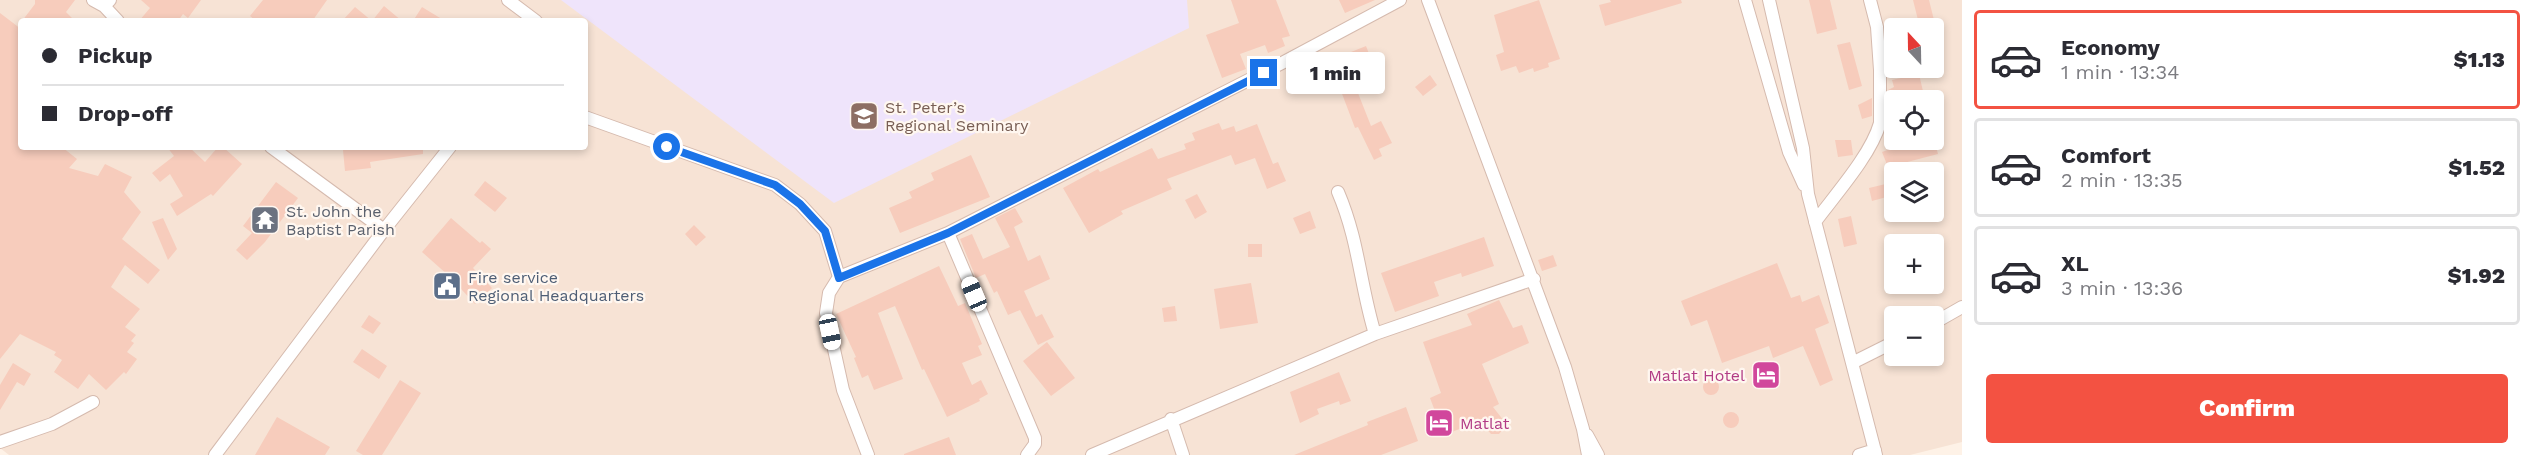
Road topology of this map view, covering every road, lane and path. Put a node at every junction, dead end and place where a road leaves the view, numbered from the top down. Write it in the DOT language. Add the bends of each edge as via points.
graph roads {
  1 [pos="508,0"];
  2 [pos="1400,0"];
  3 [pos="1428,0"];
  4 [pos="1746,0"];
  5 [pos="1769,0"];
  6 [pos="1870,0"];
  7 [pos="102,2"];
  8 [pos="115,18"];
  9 [pos="532,18"];
  10 [pos="1785,68"];
  11 [pos="1767,73"];
  12 [pos="588,118"];
  13 [pos="275,150"];
  14 [pos="448,150"];
  15 [pos="1338,192"];
  16 [pos="1808,194"];
  17 [pos="1815,222"];
  18 [pos="384,230"];
  19 [pos="948,233"];
  20 [pos="839,278"];
  21 [pos="1534,279"];
  22 [pos="1962,307"];
  23 [pos="1944,318"];
  24 [pos="1375,334"];
  25 [pos="1884,347"];
  26 [pos="1852,363"];
  27 [pos="93,402"];
  28 [pos="1172,419"];
  29 [pos="1583,429"];
  30 [pos="0,442"];
  31 [pos="1875,453"];
  32 [pos="215,455"];
  33 [pos="868,455"];
  34 [pos="1028,455"];
  35 [pos="1092,455"];
  36 [pos="1183,455"];
  37 [pos="1588,455"];
  38 [pos="1598,455"];
  39 [pos="1859,455"];
  1 -- 9 [label="street"];
  2 -- 19 [label="street"];
  3 -- 21 [label="street"];
  4 -- 11 [label="street"];
  5 -- 10 [label="street"];
  6 -- 17 [label="street" via="1879,59 1878,132"];
  7 -- 8 [label="street"];
  10 -- 11 [label="street"];
  10 -- 16 [label="street" via="1803,148"];
  11 -- 16 [label="street" via="1790,152"];
  12 -- 20 [label="street" via="775,185 825,231"];
  13 -- 18 [label="street"];
  14 -- 18 [label="street"];
  15 -- 24 [label="street" via="1350,220"];
  16 -- 17 [label="street"];
  17 -- 26 [label="street"];
  18 -- 32 [label="street"];
  19 -- 20 [label="street"];
  19 -- 34 [label="street" via="1035,438"];
  20 -- 33 [label="street" via="829,293 826,313 843,390"];
  21 -- 24 [label="street"];
  21 -- 29 [label="street"];
  22 -- 23 [label="street"];
  24 -- 28 [label="street"];
  25 -- 26 [label="street"];
  26 -- 31 [label="street"];
  27 -- 30 [label="street" via="52,424"];
  28 -- 35 [label="street"];
  28 -- 36 [label="street"];
  29 -- 37 [label="street"];
  29 -- 38 [label="street"];
  31 -- 39 [label="street"];
}
